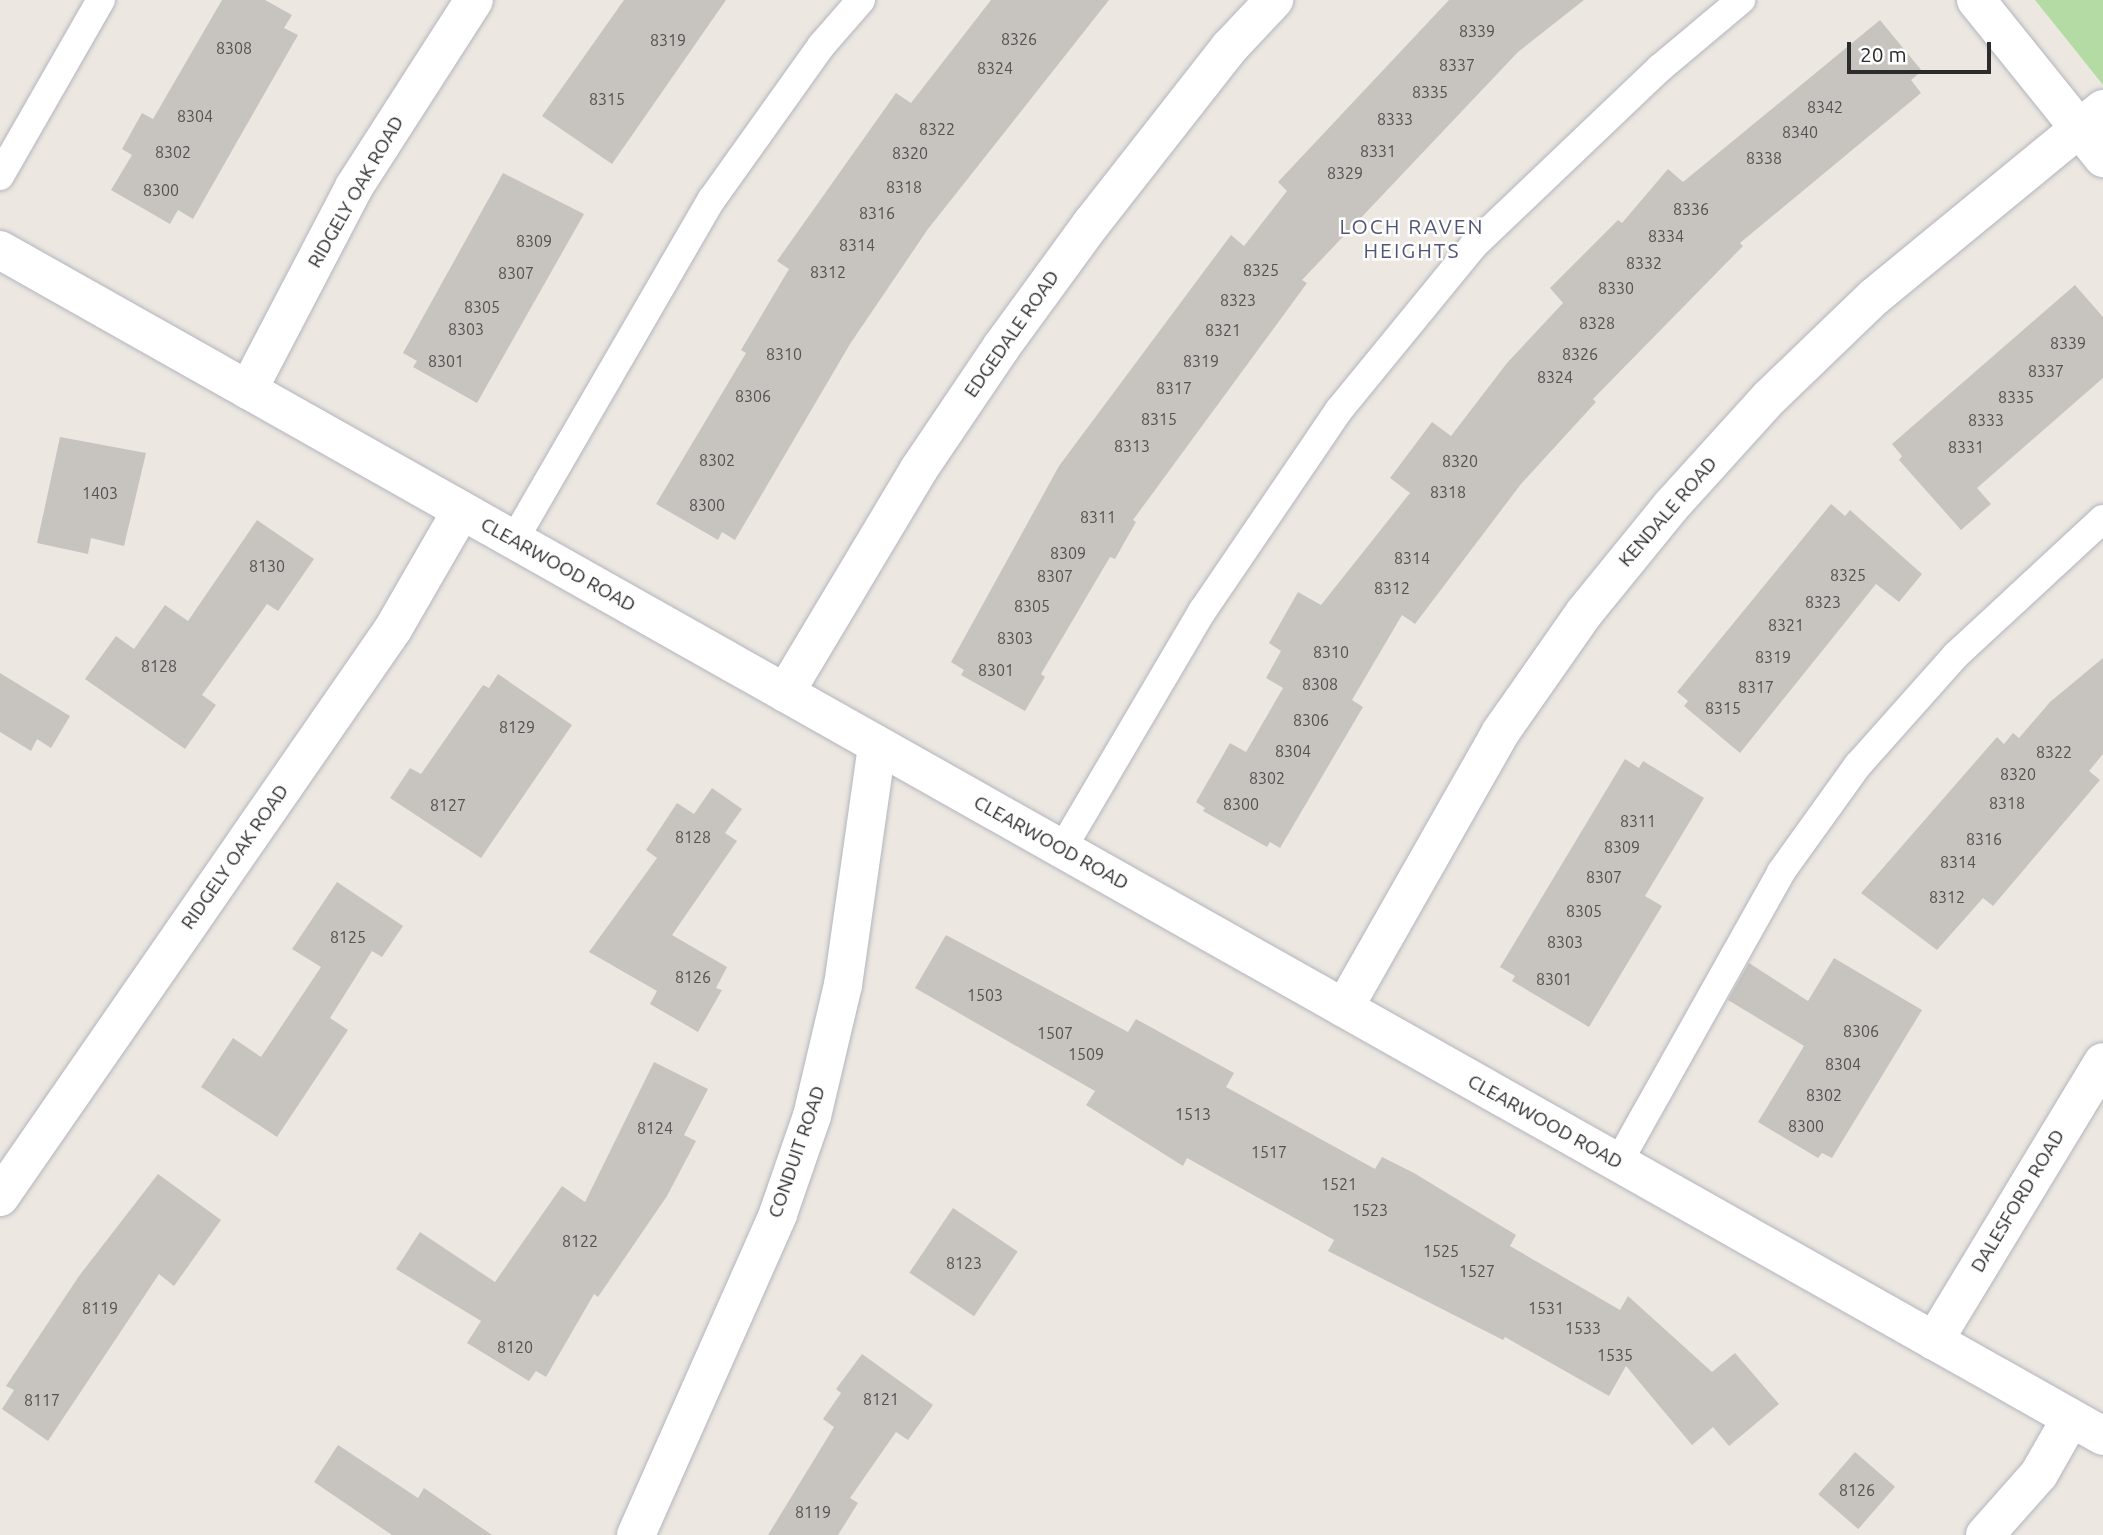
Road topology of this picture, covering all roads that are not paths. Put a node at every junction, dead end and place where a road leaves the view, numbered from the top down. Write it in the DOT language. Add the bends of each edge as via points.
graph roads {
  1 [pos="101,0"];
  2 [pos="474,0"];
  3 [pos="861,0"];
  4 [pos="1274,0"];
  5 [pos="1741,0"];
  6 [pos="1976,0"];
  7 [pos="2091,119"];
  8 [pos="2103,158"];
  9 [pos="0,176"];
  10 [pos="0,250"];
  11 [pos="248,390"];
  12 [pos="461,510"];
  13 [pos="2103,519"];
  14 [pos="514,540"];
  15 [pos="785,692"];
  16 [pos="877,745"];
  17 [pos="1062,849"];
  18 [pos="1344,1008"];
  19 [pos="2103,1062"];
  20 [pos="1618,1163"];
  21 [pos="0,1197"];
  22 [pos="1934,1341"];
  23 [pos="2087,1427"];
  24 [pos="636,1535"];
  25 [pos="1985,1535"];
  1 -- 9 [label="lane"];
  2 -- 11 [label="street, RIDGELY OAK ROAD" via="354,187"];
  3 -- 14 [label="lane" via="821,46 712,199"];
  4 -- 15 [label="street, EDGEDALE ROAD" via="1229,48 1002,346 919,470"];
  5 -- 17 [label="lane" via="1660,68 1473,246 1339,410 1203,610"];
  6 -- 7 [label="street"];
  7 -- 8 [label="street"];
  7 -- 18 [label="street, KENDALE ROAD" via="1874,297 1770,397 1671,506 1584,613 1500,733"];
  10 -- 11 [label="street, CLEARWOOD ROAD"];
  11 -- 12 [label="street, CLEARWOOD ROAD"];
  12 -- 14 [label="street, CLEARWOOD ROAD"];
  12 -- 21 [label="street, RIDGELY OAK ROAD" via="393,629"];
  13 -- 20 [label="lane" via="1956,655 1858,765 1781,872"];
  14 -- 15 [label="street, CLEARWOOD ROAD"];
  15 -- 16 [label="street, CLEARWOOD ROAD"];
  16 -- 17 [label="street, CLEARWOOD ROAD"];
  16 -- 24 [label="street, CONDUIT ROAD" via="843,985 812,1116 778,1214"];
  17 -- 18 [label="street, CLEARWOOD ROAD"];
  18 -- 20 [label="street, CLEARWOOD ROAD"];
  19 -- 22 [label="street, DALESFORD ROAD"];
  20 -- 22 [label="street, CLEARWOOD ROAD"];
  22 -- 23 [label="street, CLEARWOOD ROAD"];
  23 -- 25 [label="street"];
}
